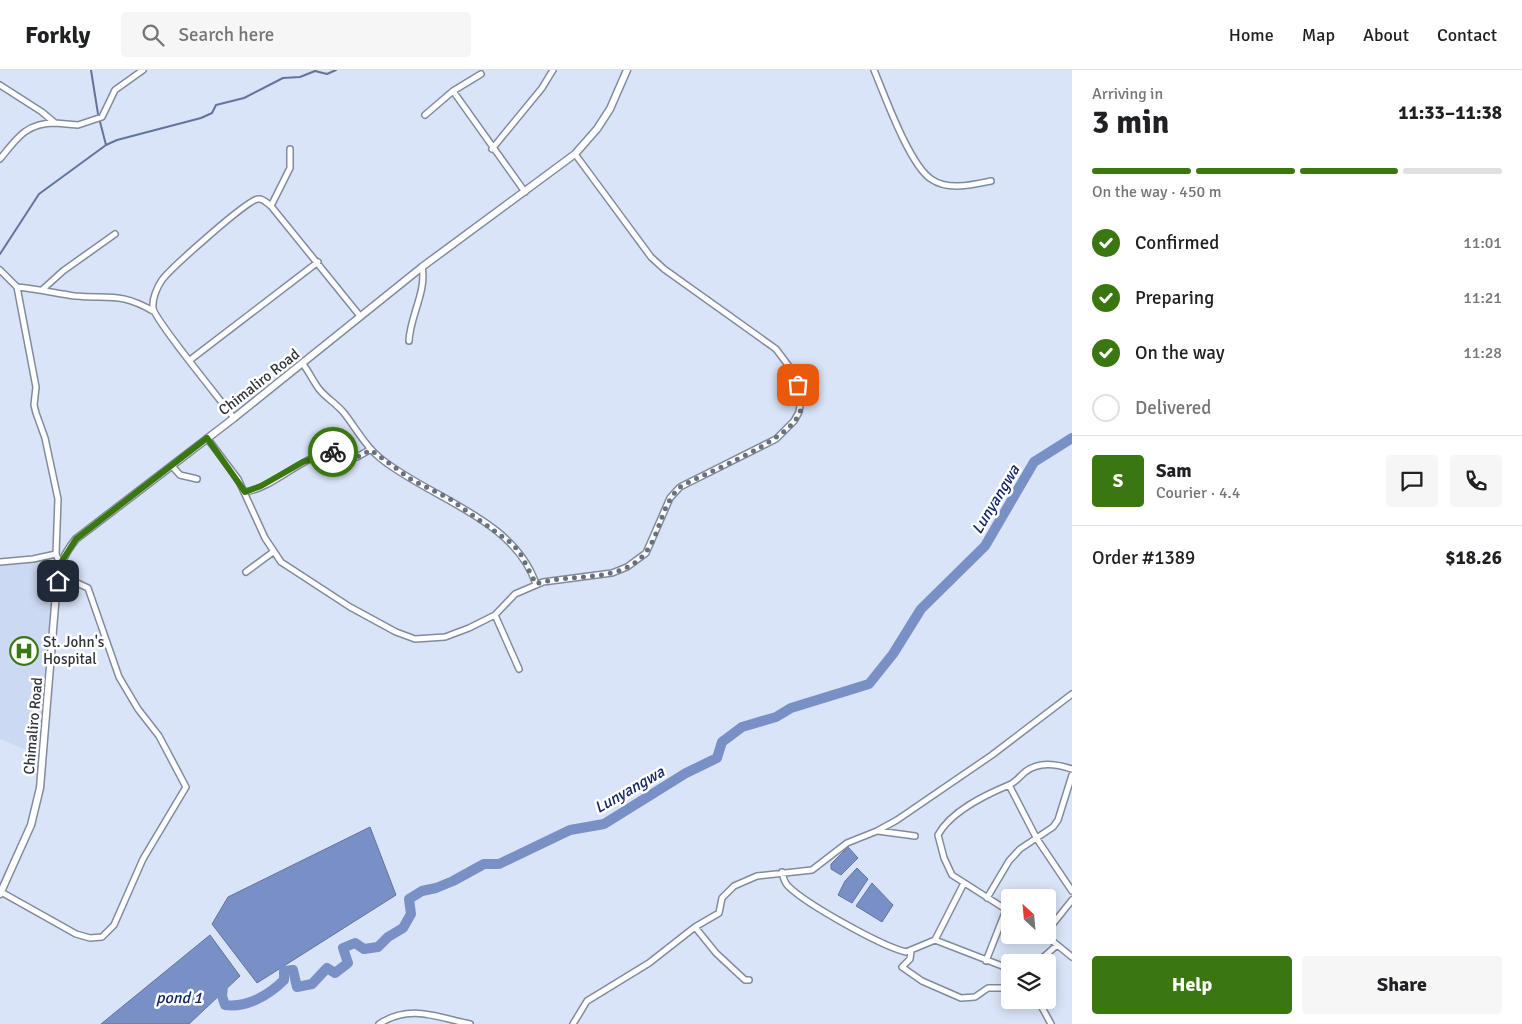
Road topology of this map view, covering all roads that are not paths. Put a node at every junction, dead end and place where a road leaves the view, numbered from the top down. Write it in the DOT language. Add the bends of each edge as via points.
graph roads {
  1 [pos="143,70"];
  2 [pos="553,70"];
  3 [pos="627,70"];
  4 [pos="874,70"];
  5 [pos="481,74"];
  6 [pos="0,85"];
  7 [pos="452,90"];
  8 [pos="425,115"];
  9 [pos="55,123"];
  10 [pos="290,149"];
  11 [pos="492,149"];
  12 [pos="575,154"];
  13 [pos="0,159"];
  14 [pos="991,181"];
  15 [pos="525,192"];
  16 [pos="270,206"];
  17 [pos="115,234"];
  18 [pos="318,262"];
  19 [pos="422,267"];
  20 [pos="0,270"];
  21 [pos="18,287"];
  22 [pos="42,290"];
  23 [pos="153,311"];
  24 [pos="360,316"];
  25 [pos="409,341"];
  26 [pos="190,360"];
  27 [pos="303,364"];
  28 [pos="234,418"];
  29 [pos="207,438"];
  30 [pos="371,450"];
  31 [pos="172,466"];
  32 [pos="197,479"];
  33 [pos="245,492"];
  34 [pos="273,552"];
  35 [pos="56,554"];
  36 [pos="0,562"];
  37 [pos="60,564"];
  38 [pos="246,572"];
  39 [pos="58,581"];
  40 [pos="536,584"];
  41 [pos="494,615"];
  42 [pos="519,669"];
  43 [pos="1072,694"];
  44 [pos="1072,769"];
  45 [pos="1072,774"];
  46 [pos="1009,785"];
  47 [pos="877,831"];
  48 [pos="915,836"];
  49 [pos="1036,839"];
  50 [pos="782,872"];
  51 [pos="964,883"];
  52 [pos="1072,891"];
  53 [pos="0,893"];
  54 [pos="988,898"];
  55 [pos="1072,900"];
  56 [pos="1001,906"];
  57 [pos="1056,920"];
  58 [pos="695,927"];
  59 [pos="1001,927"];
  60 [pos="935,940"];
  61 [pos="1057,944"];
  62 [pos="911,951"];
  63 [pos="1046,954"];
  64 [pos="1072,957"];
  65 [pos="986,960"];
  66 [pos="1001,966"];
  67 [pos="749,980"];
  68 [pos="1001,988"];
  69 [pos="1043,1009"];
  70 [pos="379,1024"];
  71 [pos="470,1024"];
  72 [pos="573,1024"];
  73 [pos="1051,1024"];
  1 -- 9 [label="street" via="115,90 100,118 78,125"];
  2 -- 11 [label="street"];
  3 -- 12 [label="street, Chimaliro Road" via="610,109"];
  4 -- 14 [label="street" via="912,154 931,180 965,187"];
  5 -- 7 [label="street"];
  6 -- 9 [label="street"];
  7 -- 8 [label="street"];
  7 -- 11 [label="street"];
  9 -- 13 [label="street" via="41,123 30,128"];
  10 -- 16 [label="street" via="290,168"];
  11 -- 15 [label="street"];
  12 -- 15 [label="street, Chimaliro Road"];
  12 -- 40 [label="street" via="651,257 776,350 791,369 801,399 800,412 776,439 680,487 670,498 646,553 636,561 612,573"];
  15 -- 19 [label="street, Chimaliro Road"];
  16 -- 18 [label="street"];
  16 -- 23 [label="street" via="257,198 208,236 163,279 155,293"];
  17 -- 22 [label="street"];
  18 -- 24 [label="street"];
  18 -- 26 [label="street"];
  19 -- 24 [label="street, Chimaliro Road"];
  19 -- 25 [label="street" via="424,281 411,319"];
  20 -- 21 [label="street"];
  21 -- 22 [label="street"];
  21 -- 35 [label="street" via="36,387 34,405 45,438 58,500"];
  22 -- 23 [label="street" via="94,298 119,296"];
  23 -- 26 [label="street"];
  24 -- 27 [label="street, Chimaliro Road"];
  26 -- 28 [label="street"];
  27 -- 28 [label="street, Chimaliro Road"];
  27 -- 30 [label="street" via="319,389 342,411"];
  28 -- 29 [label="street, Chimaliro Road"];
  29 -- 31 [label="street, Chimaliro Road"];
  29 -- 33 [label="street"];
  30 -- 33 [label="street" via="357,457 339,450 328,453"];
  30 -- 40 [label="street" via="412,480 450,499 510,542"];
  31 -- 32 [label="street" via="180,475"];
  31 -- 37 [label="street, Chimaliro Road" via="76,539"];
  33 -- 34 [label="street"];
  34 -- 38 [label="street"];
  34 -- 41 [label="street" via="281,562 350,607 415,639 445,638"];
  35 -- 36 [label="street"];
  35 -- 37 [label="street"];
  37 -- 39 [label="street, Chimaliro Road"];
  39 -- 53 [label="street, Chimaliro Road" via="40,788 31,825"];
  39 -- 53 [label="street" via="75,582 88,588 118,677 159,736 186,788 142,859 114,925 102,937 76,934"];
  40 -- 41 [label="street" via="515,594"];
  41 -- 42 [label="street"];
  43 -- 47 [label="street" via="992,755"];
  44 -- 46 [label="street" via="1055,764 1040,766 1025,772"];
  45 -- 49 [label="street" via="1058,820"];
  46 -- 49 [label="street"];
  46 -- 51 [label="street" via="985,796 956,816 938,835 949,869"];
  47 -- 48 [label="street"];
  47 -- 50 [label="street" via="847,843 812,870"];
  49 -- 52 [label="street"];
  49 -- 54 [label="street" via="1009,861"];
  50 -- 58 [label="street" via="757,876 734,886 722,898 719,913"];
  50 -- 62 [label="street" via="786,884 813,904 886,945"];
  51 -- 54 [label="street"];
  51 -- 60 [label="street"];
  54 -- 56 [label="street"];
  55 -- 57 [label="street"];
  58 -- 67 [label="street" via="716,953"];
  58 -- 72 [label="street" via="649,963 587,1001"];
  59 -- 65 [label="street"];
  60 -- 62 [label="street"];
  60 -- 65 [label="street"];
  61 -- 63 [label="street"];
  61 -- 64 [label="street"];
  62 -- 68 [label="street" via="910,959 902,967 922,981 962,998 975,998 988,988"];
  65 -- 66 [label="street"];
  69 -- 73 [label="street"];
  70 -- 71 [label="street" via="390,1017 414,1012"];
}
